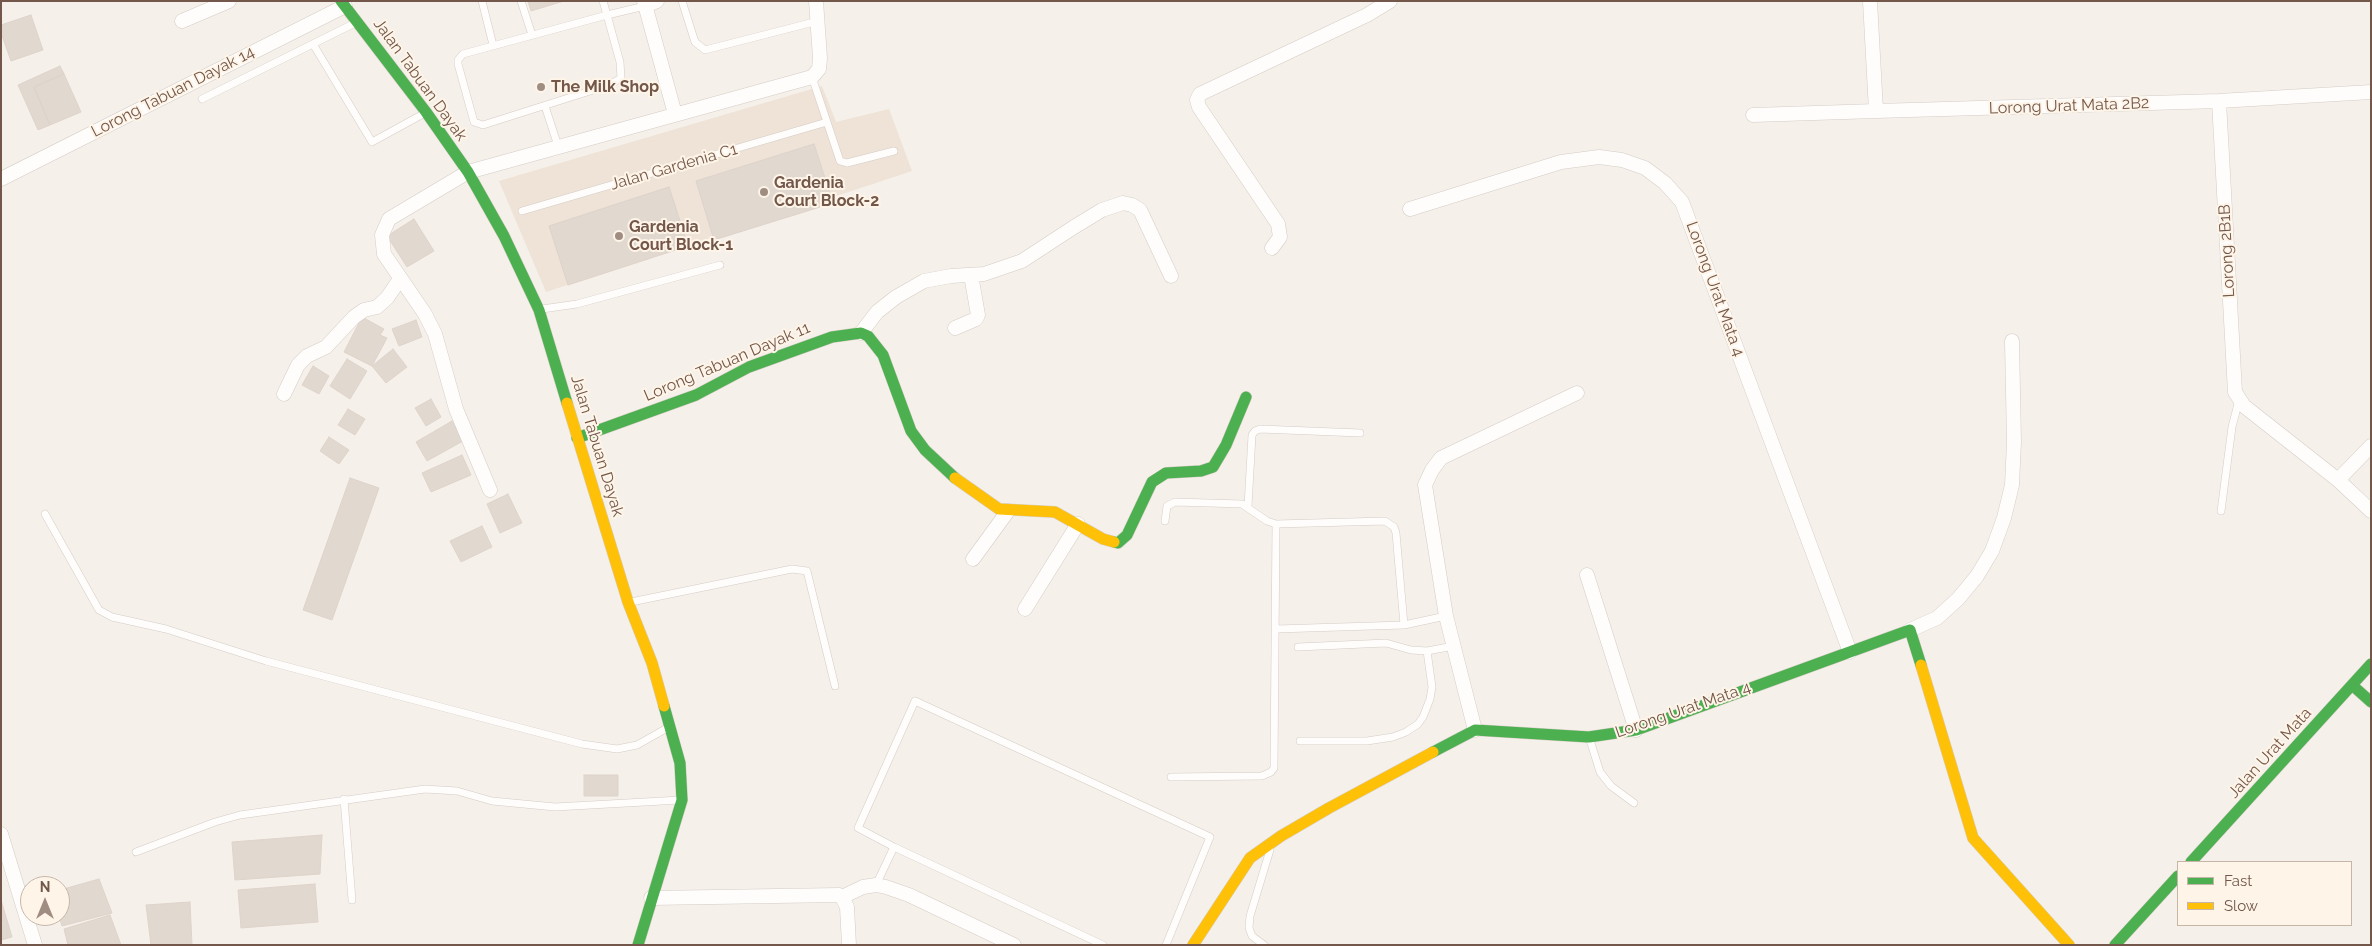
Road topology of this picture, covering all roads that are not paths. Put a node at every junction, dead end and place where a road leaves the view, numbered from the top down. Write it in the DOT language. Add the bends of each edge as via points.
graph roads {
  1 [pos="229,1"];
  2 [pos="482,1"];
  3 [pos="521,1"];
  4 [pos="603,1"];
  5 [pos="682,1"];
  6 [pos="816,1"];
  7 [pos="1390,1"];
  8 [pos="1870,1"];
  9 [pos="649,3"];
  10 [pos="343,4"];
  11 [pos="607,15"];
  12 [pos="182,21"];
  13 [pos="818,21"];
  14 [pos="357,22"];
  15 [pos="532,35"];
  16 [pos="313,44"];
  17 [pos="493,45"];
  18 [pos="812,77"];
  19 [pos="2371,92"];
  20 [pos="202,99"];
  21 [pos="2219,101"];
  22 [pos="545,106"];
  23 [pos="1876,111"];
  24 [pos="426,112"];
  25 [pos="675,114"];
  26 [pos="1753,115"];
  27 [pos="827,122"];
  28 [pos="558,146"];
  29 [pos="894,150"];
  30 [pos="468,172"];
  31 [pos="1,179"];
  32 [pos="1410,209"];
  33 [pos="522,211"];
  34 [pos="1272,248"];
  35 [pos="720,265"];
  36 [pos="971,275"];
  37 [pos="1171,276"];
  38 [pos="400,279"];
  39 [pos="539,310"];
  40 [pos="955,328"];
  41 [pos="861,333"];
  42 [pos="2012,341"];
  43 [pos="1577,393"];
  44 [pos="284,394"];
  45 [pos="1246,397"];
  46 [pos="2239,400"];
  47 [pos="1360,432"];
  48 [pos="577,438"];
  49 [pos="2371,446"];
  50 [pos="2338,480"];
  51 [pos="490,490"];
  52 [pos="1248,506"];
  53 [pos="1008,511"];
  54 [pos="2221,511"];
  55 [pos="2371,511"];
  56 [pos="45,514"];
  57 [pos="1164,521"];
  58 [pos="1078,524"];
  59 [pos="1276,524"];
  60 [pos="973,559"];
  61 [pos="1587,576"];
  62 [pos="628,602"];
  63 [pos="1025,609"];
  64 [pos="1446,616"];
  65 [pos="1404,625"];
  66 [pos="1276,629"];
  67 [pos="1910,630"];
  68 [pos="1454,646"];
  69 [pos="1298,647"];
  70 [pos="1428,651"];
  71 [pos="1850,652"];
  72 [pos="2371,664"];
  73 [pos="2352,685"];
  74 [pos="835,686"];
  75 [pos="2371,702"];
  76 [pos="671,725"];
  77 [pos="1474,730"];
  78 [pos="1636,730"];
  79 [pos="1589,737"];
  80 [pos="1300,741"];
  81 [pos="1171,777"];
  82 [pos="344,799"];
  83 [pos="682,800"];
  84 [pos="1634,803"];
  85 [pos="1,834"];
  86 [pos="1272,844"];
  87 [pos="894,847"];
  88 [pos="136,852"];
  89 [pos="2192,861"];
  90 [pos="2177,877"];
  91 [pos="876,885"];
  92 [pos="842,897"];
  93 [pos="651,898"];
  94 [pos="352,900"];
  95 [pos="35,945"];
  96 [pos="638,945"];
  97 [pos="849,945"];
  98 [pos="1014,945"];
  99 [pos="1103,945"];
  100 [pos="1166,945"];
  101 [pos="1193,945"];
  102 [pos="1264,945"];
  103 [pos="2069,945"];
  104 [pos="2115,945"];
  1 -- 12 [label="street"];
  2 -- 17 [label="lane"];
  3 -- 15 [label="lane"];
  4 -- 11 [label="lane"];
  5 -- 13 [label="lane" via="695,42 705,50"];
  6 -- 13 [label="street"];
  7 -- 34 [label="street" via="1200,94 1197,100 1278,224 1280,237"];
  8 -- 23 [label="street"];
  9 -- 11 [label="lane"];
  9 -- 25 [label="street"];
  10 -- 14 [label="street, Jalan Tabuan Dayak"];
  10 -- 31 [label="street, Lorong Tabuan Dayak 14"];
  11 -- 15 [label="lane"];
  11 -- 22 [label="lane" via="621,78"];
  13 -- 18 [label="street" via="819,69"];
  14 -- 16 [label="lane"];
  14 -- 24 [label="street, Jalan Tabuan Dayak"];
  15 -- 17 [label="lane"];
  16 -- 20 [label="lane"];
  16 -- 24 [label="lane" via="372,142"];
  17 -- 22 [label="lane" via="463,54 458,60 474,122 483,124"];
  18 -- 25 [label="street"];
  18 -- 27 [label="lane"];
  19 -- 21 [label="street, Lorong Urat Mata 2B2"];
  21 -- 23 [label="street, Lorong Urat Mata 2B2"];
  21 -- 46 [label="street, Lorong 2B1B" via="2235,392"];
  22 -- 28 [label="lane"];
  23 -- 26 [label="street, Lorong Urat Mata 2B2"];
  24 -- 30 [label="street, Jalan Tabuan Dayak"];
  25 -- 28 [label="street"];
  27 -- 29 [label="lane" via="840,161 847,163"];
  27 -- 33 [label="lane, Jalan Gardenia C1"];
  28 -- 30 [label="street"];
  30 -- 38 [label="street" via="390,219 385,226 382,235 384,254"];
  30 -- 39 [label="street, Jalan Tabuan Dayak" via="504,236"];
  32 -- 71 [label="street, Lorong Urat Mata 4" via="1561,162 1599,157 1622,160 1644,168 1665,183 1682,202"];
  35 -- 39 [label="lane" via="577,304"];
  36 -- 37 [label="street" via="1022,261 1081,222 1123,203 1140,210"];
  36 -- 40 [label="street" via="978,315"];
  36 -- 41 [label="street" via="924,281 876,312"];
  38 -- 44 [label="street" via="387,298 354,317 326,347 306,356"];
  38 -- 51 [label="street" via="435,334 456,409"];
  39 -- 48 [label="street, Jalan Tabuan Dayak"];
  41 -- 48 [label="street, Lorong Tabuan Dayak 11" via="832,337 750,367 696,395"];
  41 -- 53 [label="street" via="868,336 883,355 911,430 925,450 948,473"];
  42 -- 67 [label="street" via="2012,486 2004,518 1992,551 1978,576 1958,600 1938,618"];
  43 -- 64 [label="street" via="1441,458 1432,470 1425,485 1426,500"];
  45 -- 58 [label="street" via="1224,451 1213,467 1166,473 1152,482 1123,540 1110,542"];
  46 -- 50 [label="street"];
  46 -- 54 [label="lane, Lorong 2B1B" via="2232,427"];
  47 -- 52 [label="lane" via="1255,431 1252,435"];
  48 -- 62 [label="street, Jalan Tabuan Dayak"];
  49 -- 50 [label="street"];
  50 -- 55 [label="street"];
  52 -- 57 [label="lane" via="1175,502 1167,506"];
  52 -- 59 [label="lane"];
  53 -- 58 [label="street" via="1055,512"];
  53 -- 60 [label="street"];
  56 -- 76 [label="lane" via="99,610 112,617 166,629 266,661 582,744 616,748 637,745"];
  58 -- 63 [label="street"];
  59 -- 65 [label="lane" via="1379,521 1390,524 1396,532"];
  59 -- 66 [label="lane"];
  61 -- 78 [label="street"];
  62 -- 74 [label="lane" via="792,569 806,571"];
  62 -- 76 [label="street, Jalan Tabuan Dayak" via="652,663"];
  64 -- 65 [label="lane"];
  64 -- 68 [label="street"];
  65 -- 66 [label="lane"];
  66 -- 81 [label="lane" via="1274,768 1262,776"];
  67 -- 71 [label="street, Lorong Urat Mata 4"];
  67 -- 103 [label="street" via="1973,838"];
  68 -- 70 [label="lane"];
  68 -- 77 [label="street"];
  69 -- 70 [label="lane" via="1386,643"];
  70 -- 80 [label="lane" via="1432,687 1427,709 1418,724 1380,740"];
  71 -- 78 [label="street, Lorong Urat Mata 4"];
  72 -- 73 [label="street, Jalan Urat Mata"];
  73 -- 75 [label="street"];
  73 -- 89 [label="street, Jalan Urat Mata"];
  76 -- 83 [label="street, Jalan Tabuan Dayak" via="680,762"];
  77 -- 79 [label="street, Lorong Urat Mata 4"];
  77 -- 86 [label="street" via="1329,808"];
  78 -- 79 [label="street, Lorong Urat Mata 4"];
  79 -- 84 [label="lane" via="1600,772 1611,786"];
  82 -- 83 [label="lane" via="425,789 555,807"];
  82 -- 88 [label="lane" via="240,815"];
  82 -- 94 [label="lane"];
  83 -- 93 [label="street, Jalan Tabuan Dayak"];
  85 -- 95 [label="street"];
  86 -- 101 [label="street" via="1250,858"];
  86 -- 102 [label="lane" via="1249,928 1252,936"];
  87 -- 91 [label="lane"];
  87 -- 99 [label="lane"];
  87 -- 100 [label="lane" via="858,828 915,701 1210,837"];
  90 -- 104 [label="street"];
  91 -- 92 [label="street"];
  91 -- 98 [label="street" via="909,895"];
  92 -- 93 [label="street" via="834,894"];
  92 -- 97 [label="street" via="847,907"];
  93 -- 96 [label="street, Jalan Tabuan Dayak"];
}
